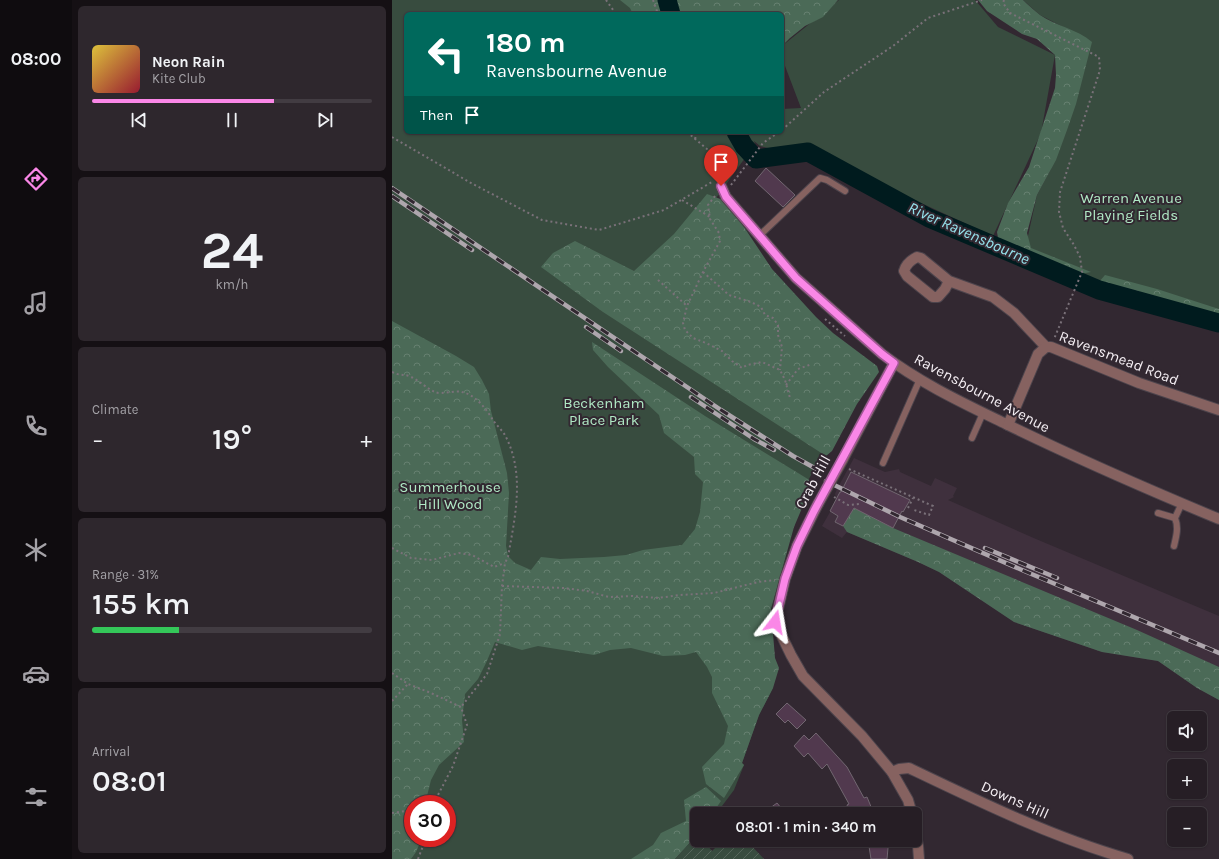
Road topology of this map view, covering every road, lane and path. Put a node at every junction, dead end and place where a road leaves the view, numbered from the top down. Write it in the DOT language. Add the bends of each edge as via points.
graph roads {
  1 [pos="606,0"];
  2 [pos="653,0"];
  3 [pos="982,0"];
  4 [pos="1004,0"];
  5 [pos="615,12"];
  6 [pos="657,12"];
  7 [pos="784,128"];
  8 [pos="689,134"];
  9 [pos="696,134"];
  10 [pos="776,134"];
  11 [pos="392,137"];
  12 [pos="695,139"];
  13 [pos="720,189"];
  14 [pos="845,191"];
  15 [pos="682,200"];
  16 [pos="710,217"];
  17 [pos="759,236"];
  18 [pos="703,272"];
  19 [pos="658,280"];
  20 [pos="949,281"];
  21 [pos="687,306"];
  22 [pos="1048,347"];
  23 [pos="894,363"];
  24 [pos="812,364"];
  25 [pos="780,370"];
  26 [pos="392,372"];
  27 [pos="920,379"];
  28 [pos="786,386"];
  29 [pos="790,398"];
  30 [pos="1219,410"];
  31 [pos="983,413"];
  32 [pos="1008,425"];
  33 [pos="972,438"];
  34 [pos="883,463"];
  35 [pos="849,469"];
  36 [pos="833,497"];
  37 [pos="913,498"];
  38 [pos="1182,503"];
  39 [pos="859,504"];
  40 [pos="908,508"];
  41 [pos="914,510"];
  42 [pos="1158,513"];
  43 [pos="1175,518"];
  44 [pos="1219,519"];
  45 [pos="1174,546"];
  46 [pos="392,548"];
  47 [pos="505,563"];
  48 [pos="775,580"];
  49 [pos="502,586"];
  50 [pos="392,673"];
  51 [pos="408,684"];
  52 [pos="392,700"];
  53 [pos="461,707"];
  54 [pos="892,772"];
  55 [pos="438,795"];
  56 [pos="910,807"];
  57 [pos="404,811"];
  58 [pos="392,813"];
  59 [pos="423,847"];
  60 [pos="918,847"];
  61 [pos="418,859"];
  62 [pos="919,859"];
  63 [pos="1128,859"];
  1 -- 5 [label="path"];
  2 -- 6 [label="path"];
  3 -- 7 [label="path" via="928,18 893,46 824,92"];
  4 -- 22 [label="path" via="1003,3 1010,13 1099,58 1100,70 1060,192 1059,212 1063,228 1080,257 1082,272"];
  8 -- 12 [label="path"];
  9 -- 12 [label="path"];
  10 -- 13 [label="path" via="763,143 730,187"];
  11 -- 15 [label="path" via="471,183 542,220 599,230 664,210"];
  12 -- 13 [label="path" via="707,149"];
  13 -- 15 [label="path"];
  13 -- 16 [label="path" via="708,205"];
  13 -- 17 [label="street, Ravensbourne Avenue"];
  14 -- 17 [label="lane" via="820,178"];
  15 -- 16 [label="path"];
  16 -- 18 [label="path" via="719,233 720,241"];
  17 -- 23 [label="street, Ravensbourne Avenue" via="796,278"];
  18 -- 21 [label="path"];
  18 -- 25 [label="path" via="729,295 761,307 765,315 773,318 778,325 782,347"];
  19 -- 21 [label="path"];
  20 -- 22 [label="street" via="993,297 1014,313"];
  21 -- 25 [label="path" via="683,324 693,338 722,351 742,368 762,362"];
  22 -- 30 [label="street, Ravensmead Road" via="1139,383"];
  22 -- 32 [label="street, Ravensmead Road" via="1038,354"];
  23 -- 27 [label="street, Ravensbourne Avenue"];
  23 -- 54 [label="street, Crab Hill, bridge" via="794,553 775,622 803,676 862,736"];
  24 -- 28 [label="path" via="798,369"];
  25 -- 28 [label="path"];
  26 -- 47 [label="path" via="408,376 436,393 462,392 474,398 505,436 514,458 518,485"];
  27 -- 31 [label="street, Ravensbourne Avenue"];
  27 -- 34 [label="lane"];
  28 -- 29 [label="path"];
  31 -- 32 [label="street, Ravensbourne Avenue"];
  31 -- 33 [label="lane"];
  32 -- 38 [label="street, Ravensbourne Avenue" via="1052,447"];
  35 -- 37 [label="path"];
  36 -- 39 [label="path" via="848,505"];
  37 -- 40 [label="path"];
  37 -- 41 [label="path" via="933,506 929,515"];
  38 -- 43 [label="lane"];
  38 -- 44 [label="street, Ravensbourne Avenue"];
  42 -- 43 [label="lane"];
  43 -- 45 [label="lane" via="1177,533"];
  46 -- 47 [label="path" via="411,558 432,560 459,553 472,555 494,567"];
  47 -- 49 [label="path"];
  48 -- 49 [label="path" via="714,593 658,598 609,597 564,588"];
  49 -- 53 [label="path" via="500,634 487,674"];
  50 -- 51 [label="path"];
  51 -- 52 [label="path"];
  51 -- 53 [label="path"];
  53 -- 55 [label="path" via="468,725 453,766"];
  54 -- 56 [label="street, Crab Hill"];
  54 -- 63 [label="street, Downs Hill" via="909,768 1027,823"];
  57 -- 58 [label="path"];
  59 -- 61 [label="path"];
  60 -- 62 [label="street"];
}
